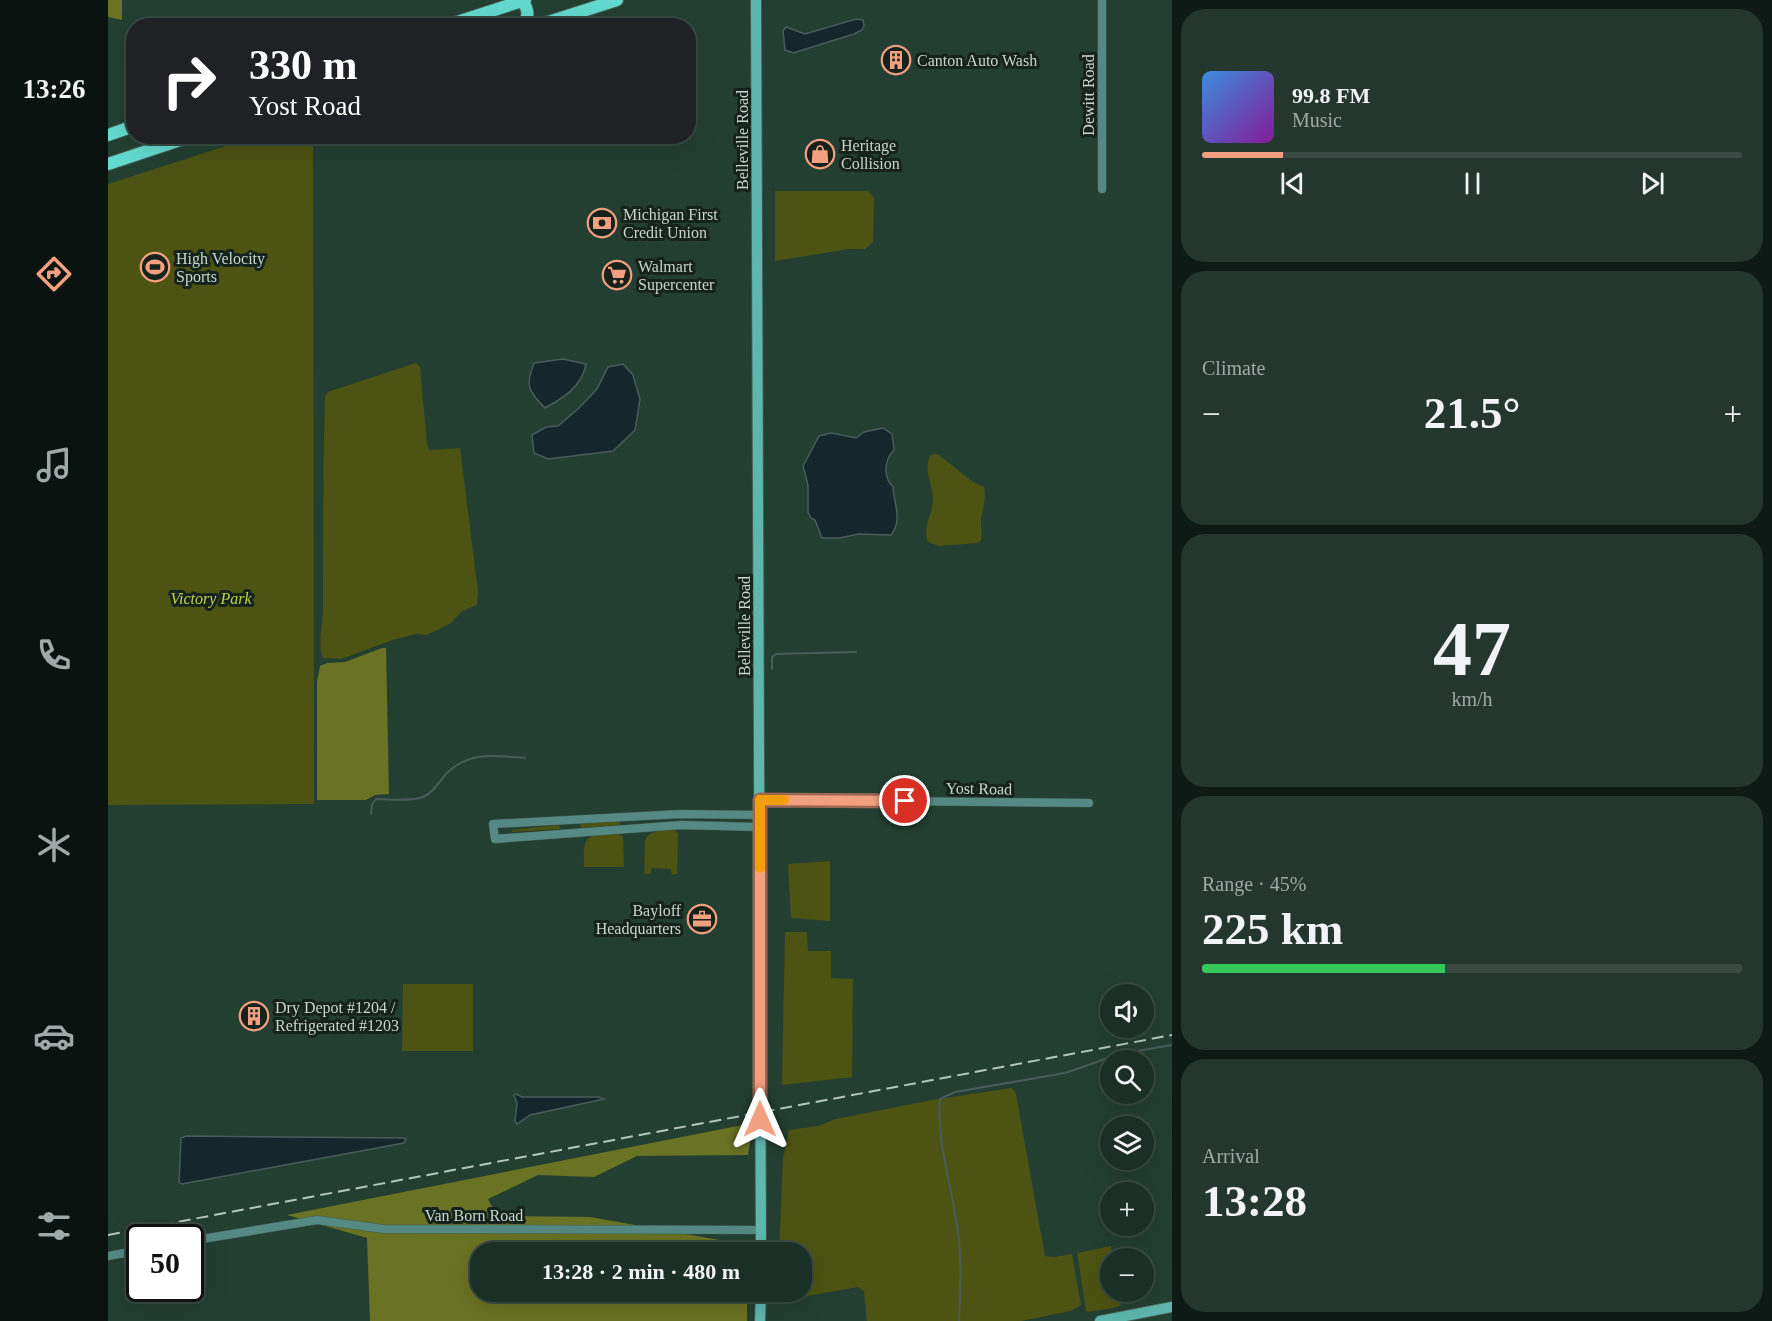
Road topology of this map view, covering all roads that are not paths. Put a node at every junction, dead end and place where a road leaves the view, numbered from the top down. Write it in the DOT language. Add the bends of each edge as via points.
graph roads {
  1 [pos="578,0"];
  2 [pos="617,0"];
  3 [pos="756,0"];
  4 [pos="1102,0"];
  5 [pos="523,1"];
  6 [pos="587,10"];
  7 [pos="470,18"];
  8 [pos="527,18"];
  9 [pos="562,18"];
  10 [pos="126,129"];
  11 [pos="108,135"];
  12 [pos="168,144"];
  13 [pos="108,164"];
  14 [pos="1102,189"];
  15 [pos="760,800"];
  16 [pos="1089,803"];
  17 [pos="681,814"];
  18 [pos="760,815"];
  19 [pos="634,816"];
  20 [pos="573,820"];
  21 [pos="681,825"];
  22 [pos="760,827"];
  23 [pos="635,829"];
  24 [pos="574,833"];
  25 [pos="761,1230"];
  26 [pos="204,1238"];
  27 [pos="761,1242"];
  28 [pos="126,1253"];
  29 [pos="108,1256"];
  30 [pos="760,1302"];
  31 [pos="1172,1307"];
  32 [pos="760,1321"];
  33 [pos="1100,1321"];
  1 -- 6 [label="main road"];
  2 -- 6 [label="main road"];
  3 -- 15 [label="main road, Belleville Road"];
  4 -- 14 [label="street, Dewitt Road"];
  5 -- 7 [label="main road"];
  5 -- 8 [label="main road"];
  6 -- 9 [label="main road"];
  10 -- 11 [label="main road"];
  12 -- 13 [label="main road"];
  15 -- 16 [label="street, Yost Road"];
  15 -- 18 [label="main road, Belleville Road"];
  17 -- 18 [label="street"];
  17 -- 19 [label="street"];
  17 -- 21 [label="street"];
  18 -- 22 [label="main road, Belleville Road"];
  19 -- 20 [label="street"];
  19 -- 23 [label="street"];
  20 -- 24 [label="street"];
  20 -- 24 [label="street" via="493,824 495,839"];
  21 -- 22 [label="street"];
  21 -- 23 [label="street"];
  22 -- 25 [label="main road, Belleville Road"];
  23 -- 24 [label="street"];
  25 -- 26 [label="street, Van Born Road" via="384,1229 317,1220"];
  25 -- 27 [label="main road, Belleville Road"];
  28 -- 29 [label="street"];
  30 -- 32 [label="main road"];
  31 -- 33 [label="main road"];
}
